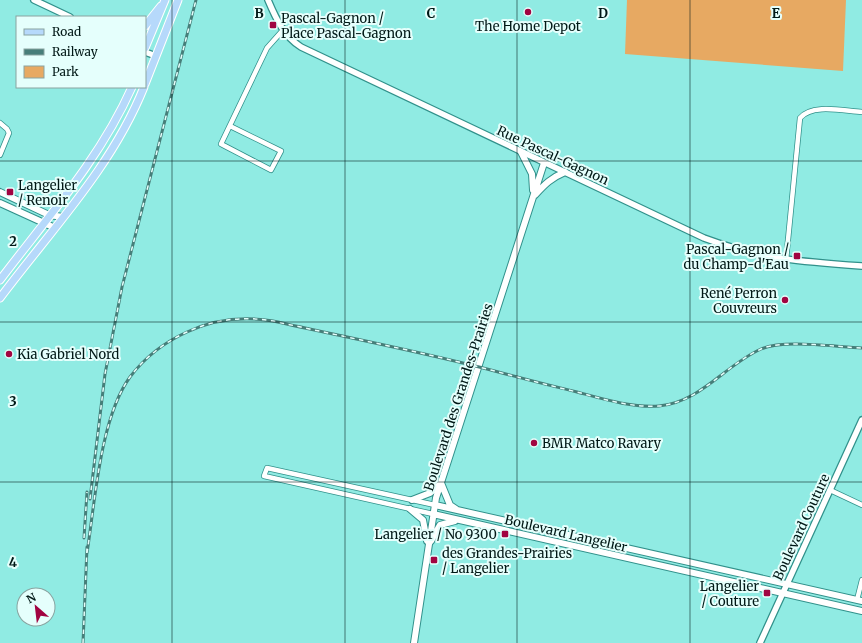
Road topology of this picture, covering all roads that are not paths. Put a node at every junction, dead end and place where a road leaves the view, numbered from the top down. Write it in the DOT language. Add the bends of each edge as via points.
graph roads {
  1 [pos="34,0"];
  2 [pos="178,0"];
  3 [pos="268,0"];
  4 [pos="165,1"];
  5 [pos="68,16"];
  6 [pos="146,25"];
  7 [pos="283,30"];
  8 [pos="146,46"];
  9 [pos="146,52"];
  10 [pos="156,56"];
  11 [pos="146,81"];
  12 [pos="132,88"];
  13 [pos="144,88"];
  14 [pos="862,112"];
  15 [pos="0,123"];
  16 [pos="230,126"];
  17 [pos="521,152"];
  18 [pos="0,155"];
  19 [pos="544,162"];
  20 [pos="565,172"];
  21 [pos="0,192"];
  22 [pos="533,198"];
  23 [pos="0,203"];
  24 [pos="50,215"];
  25 [pos="63,217"];
  26 [pos="43,223"];
  27 [pos="55,228"];
  28 [pos="786,260"];
  29 [pos="862,266"];
  30 [pos="0,280"];
  31 [pos="0,298"];
  32 [pos="862,420"];
  33 [pos="441,483"];
  34 [pos="830,490"];
  35 [pos="412,500"];
  36 [pos="862,504"];
  37 [pos="435,505"];
  38 [pos="410,509"];
  39 [pos="457,510"];
  40 [pos="433,514"];
  41 [pos="467,521"];
  42 [pos="428,550"];
  43 [pos="862,580"];
  44 [pos="787,584"];
  45 [pos="783,593"];
  46 [pos="859,601"];
  47 [pos="862,611"];
  48 [pos="414,643"];
  49 [pos="760,643"];
  1 -- 5 [label="street"];
  2 -- 10 [label="main road"];
  3 -- 7 [label="street, Rue Pascal-Gagnon"];
  4 -- 6 [label="main road"];
  4 -- 8 [label="main road"];
  7 -- 16 [label="street" via="267,48"];
  7 -- 17 [label="street, Rue Pascal-Gagnon" via="291,40 307,50"];
  9 -- 10 [label="street"];
  10 -- 11 [label="main road"];
  12 -- 24 [label="main road" via="98,151"];
  13 -- 25 [label="main road" via="113,150"];
  14 -- 28 [label="street" via="816,109 804,113 800,118"];
  15 -- 18 [label="street" via="8,133"];
  16 -- 16 [label="street" via="221,144 271,170 280,151"];
  17 -- 19 [label="street, Rue Pascal-Gagnon"];
  17 -- 22 [label="main road" via="532,174"];
  19 -- 20 [label="street, Rue Pascal-Gagnon"];
  19 -- 22 [label="main road, Boulevard des Grandes-Prairies"];
  20 -- 22 [label="main road" via="546,182"];
  20 -- 28 [label="street, Rue Pascal-Gagnon" via="704,238 751,254"];
  21 -- 24 [label="main road"];
  22 -- 33 [label="main road, Boulevard des Grandes-Prairies"];
  23 -- 26 [label="main road"];
  24 -- 25 [label="main road"];
  24 -- 26 [label="main road"];
  25 -- 27 [label="main road"];
  26 -- 27 [label="main road"];
  26 -- 30 [label="main road"];
  27 -- 31 [label="main road"];
  28 -- 29 [label="street, Rue Pascal-Gagnon"];
  32 -- 34 [label="street, Boulevard Couture"];
  33 -- 35 [label="main road" via="430,493"];
  33 -- 37 [label="main road, Boulevard des Grandes-Prairies"];
  33 -- 39 [label="main road" via="450,505"];
  34 -- 36 [label="street"];
  34 -- 44 [label="street, Boulevard Couture"];
  35 -- 37 [label="street, Boulevard Langelier"];
  35 -- 38 [label="street, Boulevard Langelier" via="267,468 264,476"];
  37 -- 39 [label="main road, Boulevard Langelier"];
  37 -- 40 [label="main road, Boulevard des Grandes-Prairies"];
  38 -- 40 [label="street, Boulevard Langelier"];
  38 -- 42 [label="main road" via="423,520"];
  39 -- 44 [label="main road, Boulevard Langelier"];
  40 -- 41 [label="main road, Boulevard Langelier"];
  40 -- 42 [label="main road, Boulevard des Grandes-Prairies"];
  41 -- 42 [label="main road" via="452,521 440,525"];
  41 -- 45 [label="main road, Boulevard Langelier"];
  42 -- 48 [label="main road, Boulevard des Grandes-Prairies"];
  43 -- 46 [label="street, Boulevard Langelier"];
  44 -- 45 [label="street, Boulevard Couture"];
  44 -- 46 [label="main road, Boulevard Langelier"];
  45 -- 47 [label="main road, Boulevard Langelier"];
  45 -- 49 [label="street, Boulevard Couture"];
}
